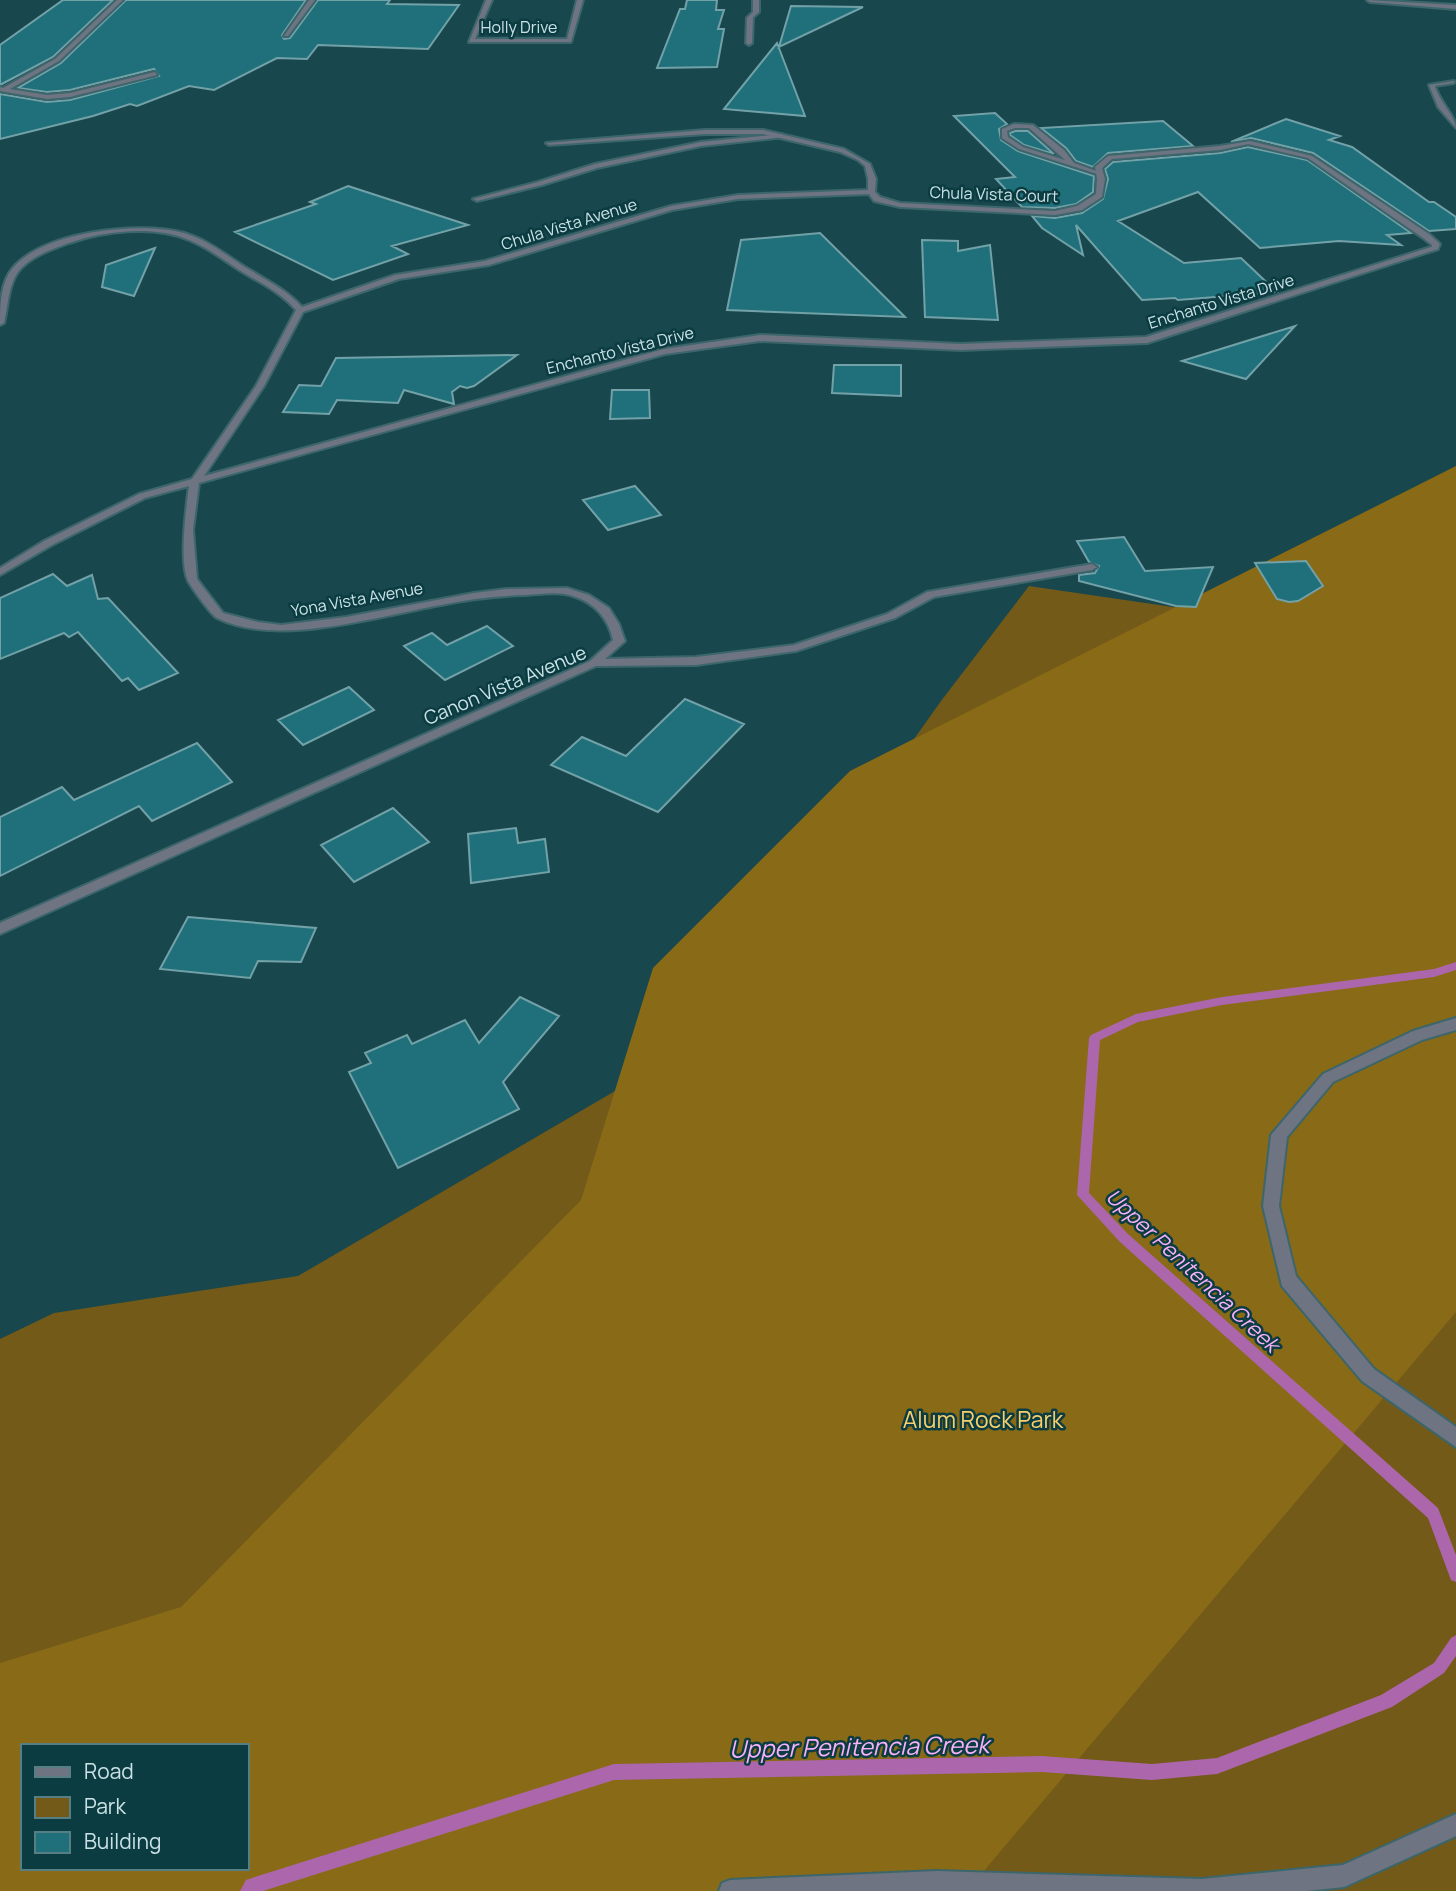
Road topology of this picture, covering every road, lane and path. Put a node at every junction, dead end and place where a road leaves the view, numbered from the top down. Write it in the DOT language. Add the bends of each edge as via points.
graph roads {
  1 [pos="120,0"];
  2 [pos="312,0"];
  3 [pos="489,0"];
  4 [pos="580,0"];
  5 [pos="756,0"];
  6 [pos="1370,0"];
  7 [pos="1456,7"];
  8 [pos="286,35"];
  9 [pos="749,43"];
  10 [pos="155,74"];
  11 [pos="1452,82"];
  12 [pos="3,89"];
  13 [pos="1456,126"];
  14 [pos="782,136"];
  15 [pos="549,143"];
  16 [pos="1072,164"];
  17 [pos="1100,173"];
  18 [pos="871,192"];
  19 [pos="477,199"];
  20 [pos="300,310"];
  21 [pos="0,323"];
  22 [pos="194,483"];
  23 [pos="1092,567"];
  24 [pos="0,572"];
  25 [pos="594,663"];
  26 [pos="0,929"];
  27 [pos="1456,1024"];
  28 [pos="1456,1438"];
  29 [pos="1456,1825"];
  30 [pos="730,1891"];
  1 -- 12 [label="street" via="57,61"];
  2 -- 8 [label="street"];
  3 -- 4 [label="street, Holly Drive" via="471,40 569,41"];
  5 -- 9 [label="street"];
  6 -- 7 [label="street"];
  10 -- 12 [label="street" via="69,95 27,96"];
  11 -- 13 [label="street" via="1432,85 1432,89"];
  14 -- 15 [label="street" via="705,132"];
  14 -- 18 [label="street" via="842,150 860,159 868,165"];
  14 -- 19 [label="street" via="701,144 595,166"];
  16 -- 16 [label="street" via="1031,126 1004,130 1005,138 1021,148"];
  16 -- 17 [label="street"];
  17 -- 18 [label="street, Chula Vista Court" via="1099,195 1079,208 1055,213 900,205 877,199"];
  17 -- 22 [label="street, Enchanto Vista Drive" via="1098,167 1110,157 1251,143 1310,157 1436,244 1434,249 1147,340 961,347 760,338 664,352"];
  18 -- 20 [label="street, Chula Vista Avenue" via="738,197 671,208 486,263 398,277"];
  20 -- 21 [label="street" via="276,288 194,239 168,232 118,231 66,243 18,267 9,279"];
  20 -- 22 [label="street, Yona Vista Avenue" via="260,386"];
  22 -- 24 [label="street, Enchanto Vista Drive" via="142,496 48,542"];
  22 -- 25 [label="street, Yona Vista Avenue" via="188,530 192,579 219,615 277,628 337,622 505,591 573,592 606,610 616,622 619,641"];
  23 -- 25 [label="street, Canon Vista Avenue" via="931,594 891,617 796,648 696,661"];
  25 -- 26 [label="street, Canon Vista Avenue"];
  27 -- 28 [label="street" via="1418,1035 1328,1078 1279,1135 1271,1206 1288,1280 1368,1375"];
  29 -- 30 [label="street" via="1344,1876 1202,1890 937,1882"];
}
